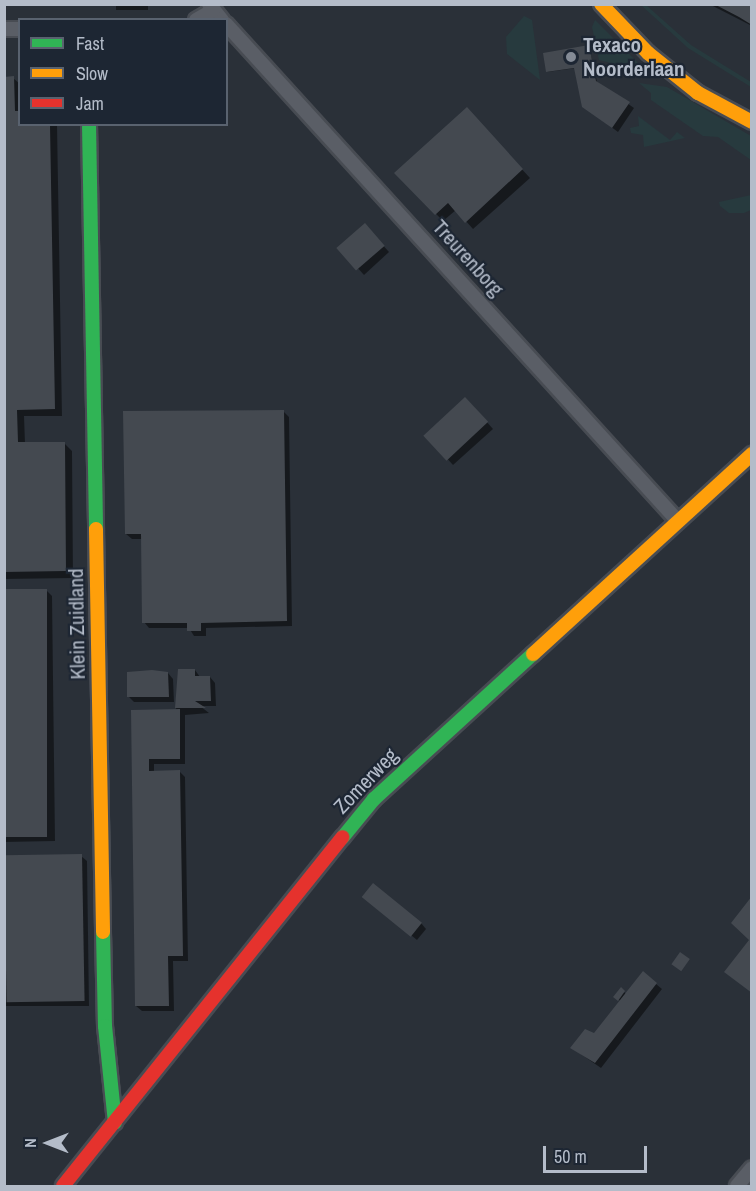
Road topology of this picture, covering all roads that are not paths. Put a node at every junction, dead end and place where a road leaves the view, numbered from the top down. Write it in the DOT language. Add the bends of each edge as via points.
graph roads {
  1 [pos="601,4"];
  2 [pos="215,11"];
  3 [pos="200,18"];
  4 [pos="228,26"];
  5 [pos="752,122"];
  6 [pos="89,126"];
  7 [pos="752,454"];
  8 [pos="677,520"];
  9 [pos="115,1122"];
  10 [pos="752,1168"];
  11 [pos="63,1186"];
  12 [pos="737,1186"];
  1 -- 5 [label="street" via="648,53 698,93"];
  2 -- 3 [label="street"];
  4 -- 8 [label="street, Treurenborg"];
  6 -- 9 [label="street, Klein Zuidland" via="105,1026"];
  7 -- 8 [label="street, Zomerweg"];
  8 -- 9 [label="street, Zomerweg" via="374,799"];
  9 -- 11 [label="street, Zomerweg"];
  10 -- 12 [label="street"];
}
